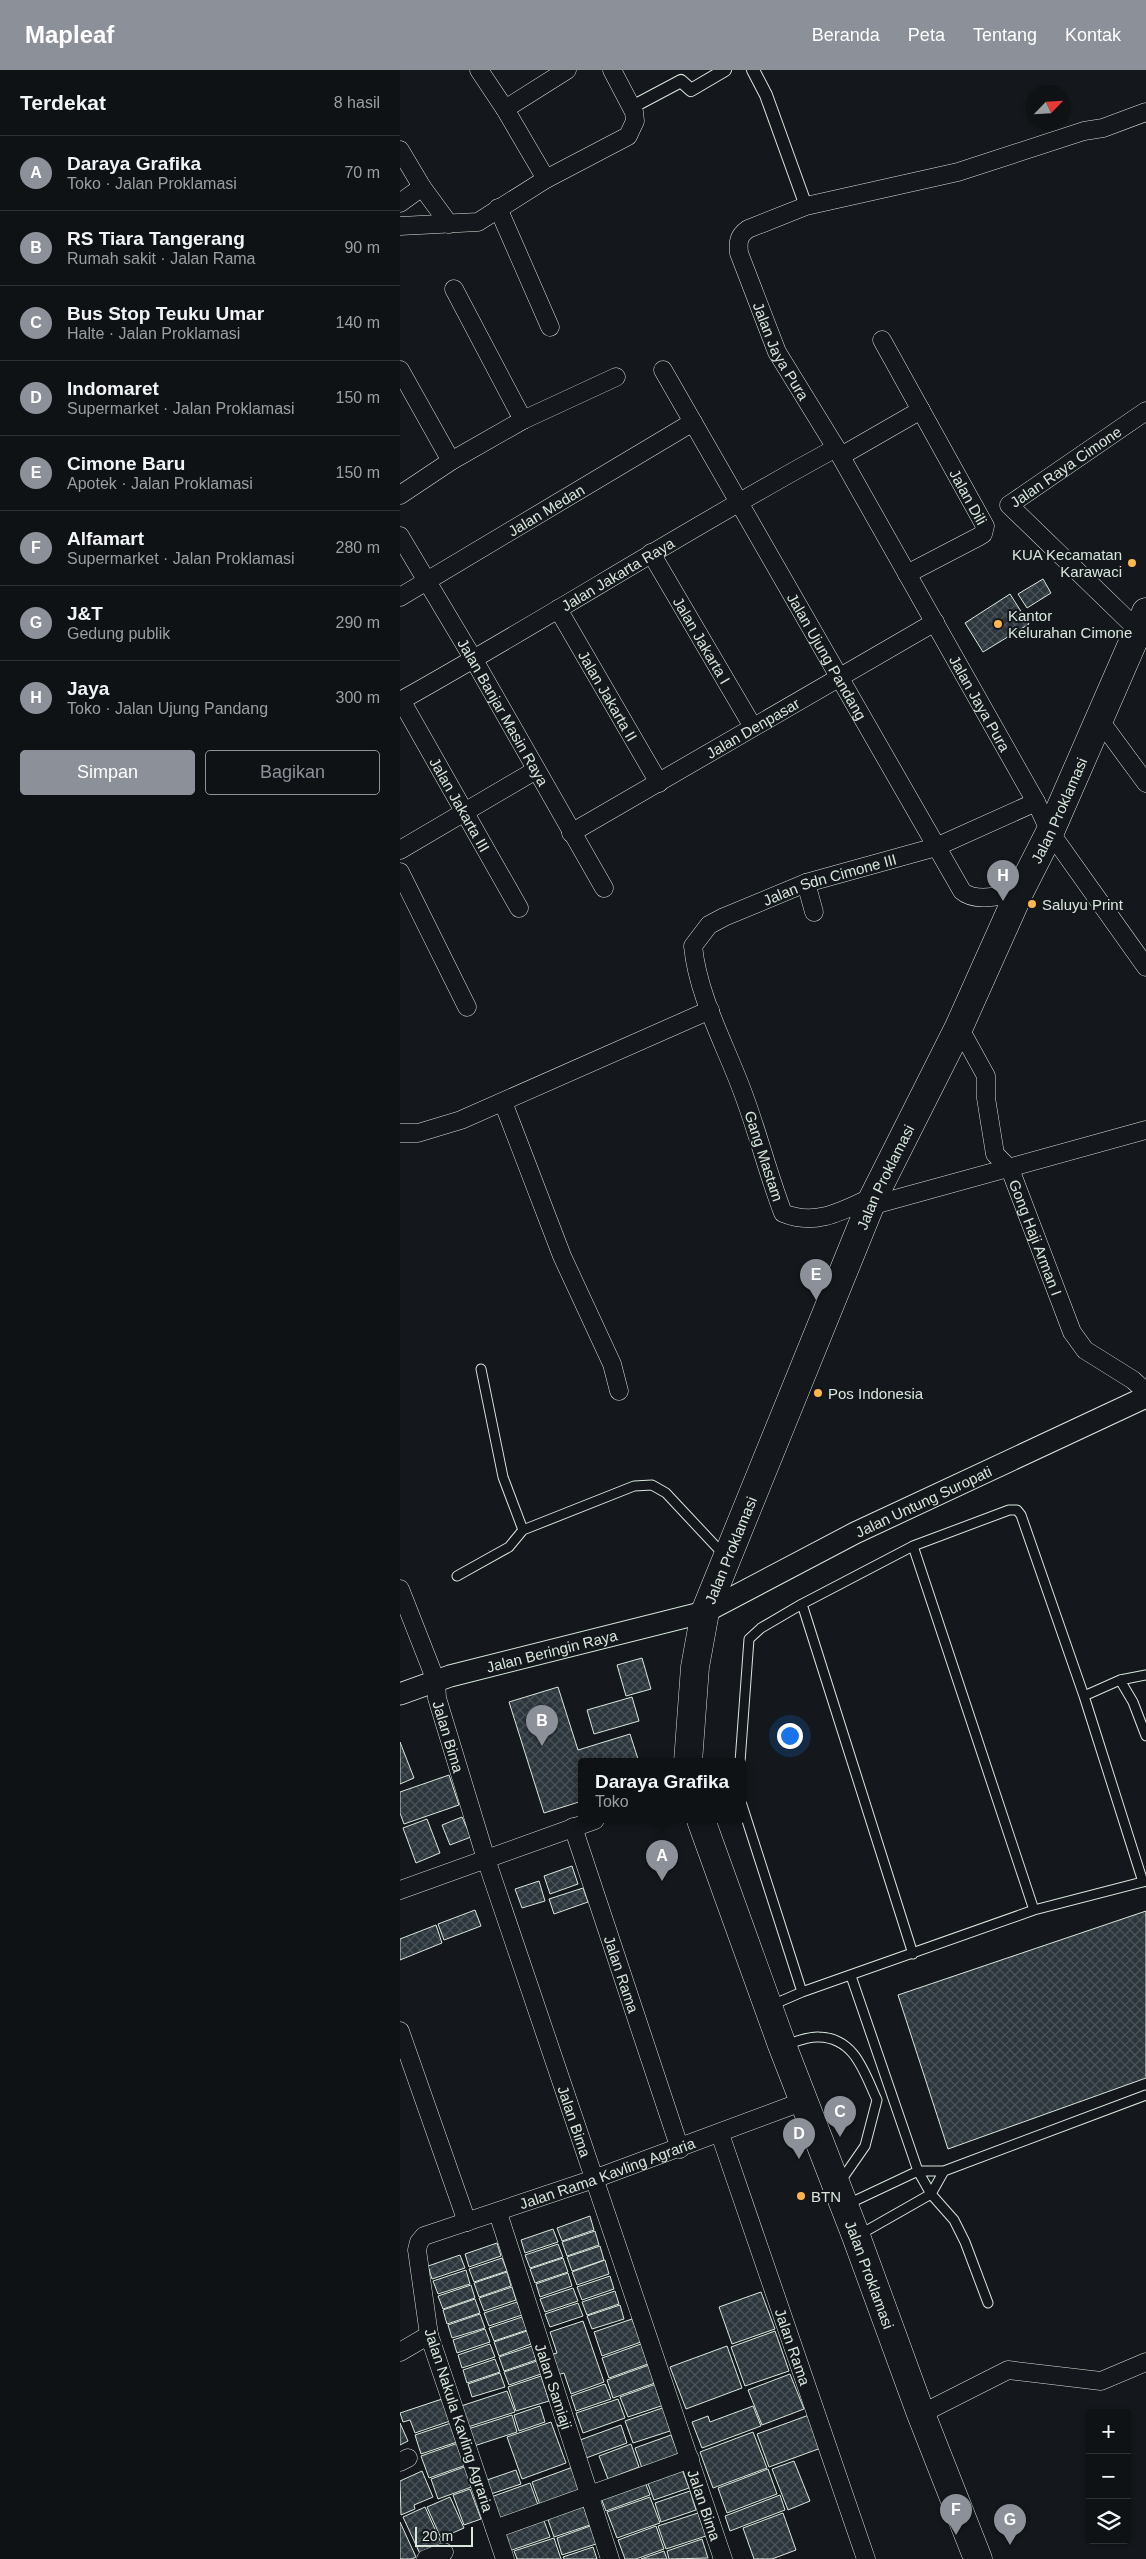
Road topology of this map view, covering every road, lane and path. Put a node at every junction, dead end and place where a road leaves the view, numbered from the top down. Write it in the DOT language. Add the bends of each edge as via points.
graph roads {
  1 [pos="479,70"];
  2 [pos="567,70"];
  3 [pos="612,70"];
  4 [pos="725,70"];
  5 [pos="753,70"];
  6 [pos="632,107"];
  7 [pos="505,109"];
  8 [pos="1146,112"];
  9 [pos="400,150"];
  10 [pos="546,179"];
  11 [pos="422,187"];
  12 [pos="400,203"];
  13 [pos="806,206"];
  14 [pos="498,208"];
  15 [pos="449,224"];
  16 [pos="400,226"];
  17 [pos="454,288"];
  18 [pos="550,327"];
  19 [pos="882,340"];
  20 [pos="400,370"];
  21 [pos="663,370"];
  22 [pos="616,377"];
  23 [pos="921,410"];
  24 [pos="1146,411"];
  25 [pos="524,420"];
  26 [pos="693,422"];
  27 [pos="839,452"];
  28 [pos="451,461"];
  29 [pos="400,495"];
  30 [pos="739,503"];
  31 [pos="400,536"];
  32 [pos="651,553"];
  33 [pos="907,574"];
  34 [pos="428,581"];
  35 [pos="400,597"];
  36 [pos="558,609"];
  37 [pos="1142,621"];
  38 [pos="935,622"];
  39 [pos="474,660"];
  40 [pos="839,678"];
  41 [pos="401,700"];
  42 [pos="1099,719"];
  43 [pos="754,727"];
  44 [pos="536,770"];
  45 [pos="1146,782"];
  46 [pos="659,783"];
  47 [pos="1036,802"];
  48 [pos="465,813"];
  49 [pos="571,832"];
  50 [pos="1050,832"];
  51 [pos="936,847"];
  52 [pos="400,850"];
  53 [pos="400,872"];
  54 [pos="806,883"];
  55 [pos="604,888"];
  56 [pos="1019,893"];
  57 [pos="519,908"];
  58 [pos="814,912"];
  59 [pos="1146,967"];
  60 [pos="467,1007"];
  61 [pos="710,1010"];
  62 [pos="959,1027"];
  63 [pos="503,1102"];
  64 [pos="1146,1130"];
  65 [pos="400,1133"];
  66 [pos="1010,1169"];
  67 [pos="872,1202"];
  68 [pos="481,1369"];
  69 [pos="619,1392"];
  70 [pos="1146,1392"];
  71 [pos="1146,1397"];
  72 [pos="523,1530"];
  73 [pos="913,1546"];
  74 [pos="727,1558"];
  75 [pos="457,1576"];
  76 [pos="400,1589"];
  77 [pos="802,1604"];
  78 [pos="705,1612"];
  79 [pos="1146,1675"];
  80 [pos="1120,1680"];
  81 [pos="436,1681"];
  82 [pos="400,1694"];
  83 [pos="1084,1696"];
  84 [pos="1146,1736"];
  85 [pos="688,1758"];
  86 [pos="740,1758"];
  87 [pos="746,1817"];
  88 [pos="586,1823"];
  89 [pos="702,1823"];
  90 [pos="574,1827"];
  91 [pos="486,1859"];
  92 [pos="1145,1881"];
  93 [pos="400,1890"];
  94 [pos="1034,1910"];
  95 [pos="913,1954"];
  96 [pos="852,1976"];
  97 [pos="802,1992"];
  98 [pos="768,2007"];
  99 [pos="400,2031"];
  100 [pos="782,2045"];
  101 [pos="1146,2094"];
  102 [pos="804,2101"];
  103 [pos="720,2134"];
  104 [pos="680,2149"];
  105 [pos="918,2171"];
  106 [pos="944,2171"];
  107 [pos="594,2179"];
  108 [pos="931,2194"];
  109 [pos="840,2196"];
  110 [pos="498,2213"];
  111 [pos="466,2222"];
  112 [pos="856,2236"];
  113 [pos="417,2250"];
  114 [pos="988,2302"];
  115 [pos="429,2335"];
  116 [pos="400,2352"];
  117 [pos="1146,2362"];
  118 [pos="920,2414"];
  119 [pos="690,2459"];
  120 [pos="588,2495"];
  121 [pos="495,2529"];
  122 [pos="444,2552"];
  123 [pos="426,2559"];
  124 [pos="505,2559"];
  125 [pos="610,2559"];
  126 [pos="723,2559"];
  127 [pos="866,2559"];
  128 [pos="978,2559"];
  1 -- 7 [label="street"];
  2 -- 7 [label="street"];
  3 -- 6 [label="street"];
  4 -- 6 [label="street" via="691,90 681,81"];
  5 -- 13 [label="street" via="766,95"];
  6 -- 10 [label="street" via="635,121 628,136"];
  7 -- 10 [label="street"];
  8 -- 13 [label="street, Jalan Jaya Pura" via="958,172"];
  9 -- 11 [label="street"];
  10 -- 14 [label="street"];
  11 -- 12 [label="street"];
  11 -- 15 [label="street"];
  13 -- 27 [label="street, Jalan Jaya Pura" via="748,229 740,235 739,253 777,352"];
  14 -- 15 [label="street" via="478,222"];
  14 -- 18 [label="street"];
  15 -- 16 [label="street"];
  17 -- 25 [label="street"];
  19 -- 23 [label="street, Jalan Dili"];
  20 -- 28 [label="street"];
  21 -- 26 [label="street, Jalan Ujung Pandang"];
  22 -- 25 [label="street"];
  23 -- 27 [label="street"];
  23 -- 33 [label="street, Jalan Dili" via="984,522 985,530 978,537"];
  24 -- 37 [label="street, Jalan Raya Cimone" via="1009,505"];
  25 -- 28 [label="street"];
  26 -- 30 [label="street, Jalan Ujung Pandang"];
  26 -- 34 [label="street, Jalan Medan"];
  27 -- 30 [label="street, Jalan Jakarta Raya"];
  27 -- 33 [label="street, Jalan Jaya Pura"];
  28 -- 29 [label="street"];
  30 -- 32 [label="street, Jalan Jakarta Raya"];
  30 -- 40 [label="street, Jalan Ujung Pandang"];
  31 -- 34 [label="street, Jalan Banjar Masin Raya"];
  32 -- 36 [label="street, Jalan Jakarta Raya"];
  32 -- 43 [label="street, Jalan Jakarta I"];
  33 -- 38 [label="street, Jalan Jaya Pura"];
  34 -- 35 [label="street, Jalan Medan"];
  34 -- 39 [label="street, Jalan Banjar Masin Raya"];
  36 -- 39 [label="street, Jalan Jakarta Raya"];
  36 -- 46 [label="street, Jalan Jakarta II"];
  37 -- 42 [label="main road, Jalan Proklamasi"];
  38 -- 40 [label="street, Jalan Denpasar"];
  38 -- 47 [label="street, Jalan Jaya Pura"];
  39 -- 41 [label="street, Jalan Jakarta Raya"];
  39 -- 44 [label="street, Jalan Banjar Masin Raya"];
  40 -- 43 [label="street, Jalan Denpasar"];
  40 -- 51 [label="street, Jalan Ujung Pandang"];
  41 -- 48 [label="street, Jalan Jakarta III"];
  42 -- 45 [label="street"];
  42 -- 50 [label="main road, Jalan Proklamasi"];
  43 -- 46 [label="street, Jalan Denpasar"];
  44 -- 48 [label="street"];
  44 -- 49 [label="street, Jalan Banjar Masin Raya"];
  46 -- 49 [label="street, Jalan Denpasar"];
  47 -- 50 [label="street, Jalan Jaya Pura"];
  47 -- 51 [label="street, Jalan Sdn Cimone III"];
  48 -- 52 [label="street"];
  48 -- 57 [label="street, Jalan Jakarta III"];
  49 -- 55 [label="street, Jalan Banjar Masin Raya"];
  50 -- 56 [label="main road, Jalan Proklamasi"];
  50 -- 59 [label="street, Jalan Jaya Pura"];
  51 -- 54 [label="street, Jalan Sdn Cimone III"];
  51 -- 56 [label="street, Jalan Ujung Pandang" via="968,896"];
  53 -- 60 [label="street"];
  54 -- 58 [label="street"];
  54 -- 61 [label="street, Jalan Sdn Cimone III" via="724,918 699,936 693,946 694,958"];
  56 -- 62 [label="main road, Jalan Proklamasi"];
  61 -- 63 [label="street"];
  61 -- 67 [label="street, Gang Mastam" via="744,1094 783,1213 826,1218"];
  62 -- 66 [label="street, Gong Haji Arman I" via="986,1076 986,1098 995,1154"];
  62 -- 67 [label="main road, Jalan Proklamasi"];
  63 -- 65 [label="street" via="461,1120 418,1133"];
  63 -- 69 [label="street" via="562,1256 612,1364"];
  64 -- 66 [label="street"];
  66 -- 67 [label="street"];
  66 -- 70 [label="street, Gong Haji Arman I" via="1072,1332 1085,1350 1133,1380"];
  67 -- 74 [label="main road, Jalan Proklamasi"];
  68 -- 72 [label="lane" via="503,1477"];
  71 -- 78 [label="street, Jalan Untung Suropati" via="855,1532"];
  72 -- 74 [label="lane" via="634,1486 652,1485 666,1493"];
  72 -- 75 [label="lane" via="508,1548"];
  73 -- 77 [label="lane"];
  73 -- 83 [label="lane" via="1017,1510 1024,1521"];
  73 -- 94 [label="lane"];
  74 -- 78 [label="main road, Jalan Proklamasi"];
  76 -- 81 [label="street, Jalan Bima"];
  77 -- 86 [label="lane" via="761,1628 749,1639"];
  77 -- 95 [label="lane"];
  78 -- 81 [label="street, Jalan Beringin Raya"];
  78 -- 85 [label="main road, Jalan Proklamasi" via="695,1667"];
  79 -- 80 [label="lane"];
  80 -- 83 [label="lane"];
  80 -- 84 [label="lane" via="1134,1702"];
  81 -- 82 [label="street, Jalan Beringin Raya"];
  81 -- 91 [label="street, Jalan Bima" via="436,1698"];
  83 -- 92 [label="lane"];
  87 -- 97 [label="lane"];
  88 -- 90 [label="street"];
  89 -- 98 [label="main road, Jalan Proklamasi"];
  90 -- 91 [label="street"];
  90 -- 104 [label="street, Jalan Rama"];
  91 -- 93 [label="street"];
  91 -- 107 [label="street, Jalan Bima"];
  92 -- 94 [label="lane"];
  94 -- 95 [label="lane"];
  95 -- 96 [label="lane"];
  96 -- 97 [label="lane"];
  96 -- 105 [label="lane"];
  97 -- 98 [label="lane"];
  98 -- 100 [label="main road, Jalan Proklamasi"];
  99 -- 111 [label="street"];
  100 -- 102 [label="main road, Jalan Proklamasi"];
  100 -- 109 [label="lane" via="818,2036 841,2041 855,2052 877,2100 865,2146"];
  101 -- 106 [label="lane"];
  102 -- 103 [label="street, Jalan Rama Kavling Agraria"];
  102 -- 109 [label="main road, Jalan Proklamasi"];
  103 -- 104 [label="street, Jalan Rama Kavling Agraria"];
  103 -- 127 [label="street, Jalan Rama"];
  104 -- 107 [label="street, Jalan Rama Kavling Agraria"];
  105 -- 106 [label="lane"];
  105 -- 108 [label="lane"];
  105 -- 109 [label="lane"];
  106 -- 108 [label="lane"];
  107 -- 110 [label="street, Jalan Rama Kavling Agraria"];
  107 -- 119 [label="street, Jalan Bima"];
  108 -- 112 [label="lane"];
  108 -- 114 [label="lane" via="954,2220"];
  109 -- 112 [label="main road, Jalan Proklamasi"];
  110 -- 111 [label="street, Jalan Rama Kavling Agraria"];
  110 -- 120 [label="street, Jalan Samiaji"];
  111 -- 113 [label="street, Jalan Rama Kavling Agraria" via="424,2236"];
  112 -- 118 [label="main road, Jalan Proklamasi"];
  113 -- 115 [label="street, Jalan Nakula Kavling Agraria"];
  115 -- 116 [label="street"];
  115 -- 121 [label="street, Jalan Nakula Kavling Agraria"];
  117 -- 118 [label="street" via="1101,2381 1008,2370"];
  118 -- 128 [label="main road, Jalan Proklamasi"];
  119 -- 120 [label="street"];
  119 -- 126 [label="street, Jalan Bima"];
  120 -- 121 [label="street"];
  120 -- 125 [label="street, Jalan Samiaji"];
  121 -- 124 [label="street, Jalan Nakula Kavling Agraria"];
  122 -- 123 [label="street"];
}
